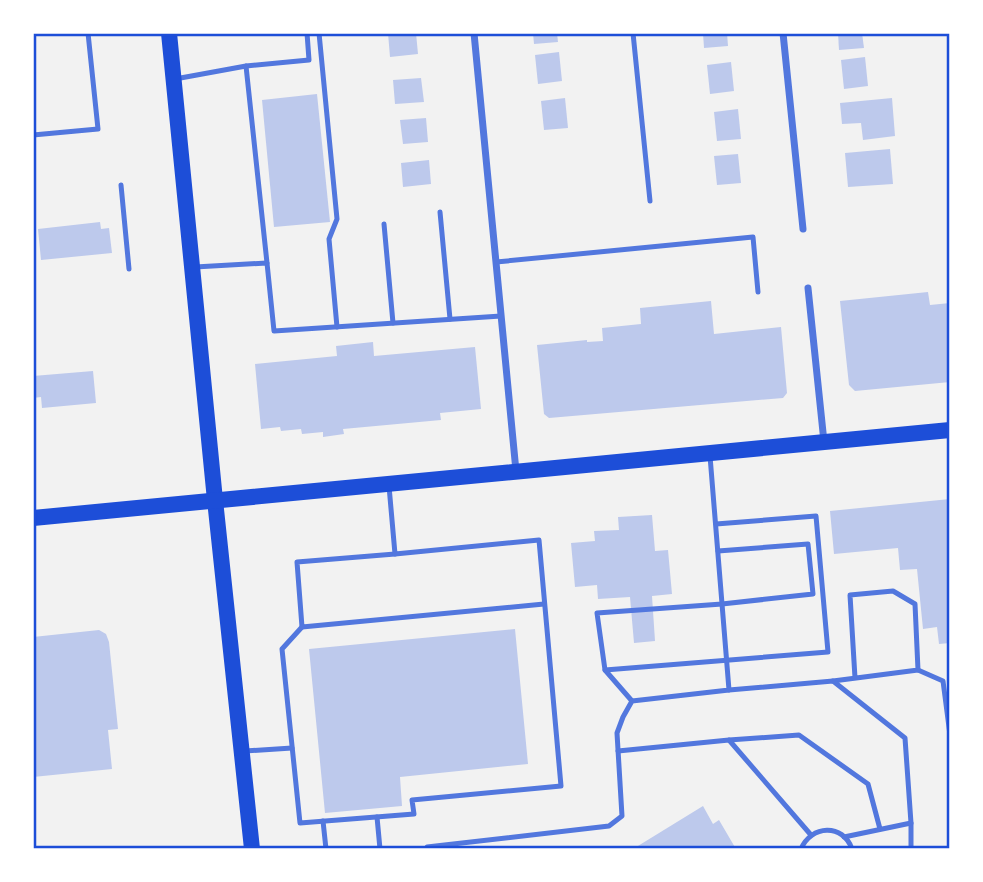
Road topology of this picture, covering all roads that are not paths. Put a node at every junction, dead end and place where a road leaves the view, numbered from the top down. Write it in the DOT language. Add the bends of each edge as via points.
graph roads {
  1 [pos="88,33"];
  2 [pos="169,33"];
  3 [pos="307,33"];
  4 [pos="319,33"];
  5 [pos="474,33"];
  6 [pos="633,33"];
  7 [pos="783,33"];
  8 [pos="246,66"];
  9 [pos="173,79"];
  10 [pos="33,135"];
  11 [pos="121,185"];
  12 [pos="650,201"];
  13 [pos="440,212"];
  14 [pos="384,224"];
  15 [pos="803,229"];
  16 [pos="496,262"];
  17 [pos="267,263"];
  18 [pos="192,267"];
  19 [pos="129,268"];
  20 [pos="808,288"];
  21 [pos="758,292"];
  22 [pos="501,316"];
  23 [pos="450,319"];
  24 [pos="393,323"];
  25 [pos="337,327"];
  26 [pos="950,430"];
  27 [pos="824,442"];
  28 [pos="710,453"];
  29 [pos="516,471"];
  30 [pos="389,483"];
  31 [pos="215,500"];
  32 [pos="33,518"];
  33 [pos="716,524"];
  34 [pos="718,551"];
  35 [pos="395,554"];
  36 [pos="544,604"];
  37 [pos="722,604"];
  38 [pos="302,627"];
  39 [pos="727,660"];
  40 [pos="605,670"];
  41 [pos="918,670"];
  42 [pos="855,678"];
  43 [pos="833,681"];
  44 [pos="729,690"];
  45 [pos="632,701"];
  46 [pos="950,735"];
  47 [pos="729,740"];
  48 [pos="292,748"];
  49 [pos="242,751"];
  50 [pos="618,751"];
  51 [pos="377,817"];
  52 [pos="323,821"];
  53 [pos="911,823"];
  54 [pos="880,829"];
  55 [pos="811,835"];
  56 [pos="845,836"];
  57 [pos="252,849"];
  58 [pos="326,849"];
  59 [pos="380,849"];
  60 [pos="426,849"];
  61 [pos="801,849"];
  62 [pos="852,849"];
  63 [pos="911,849"];
  1 -- 10 [label="lane" via="98,129"];
  2 -- 9 [label="main road"];
  3 -- 8 [label="lane" via="309,60"];
  4 -- 25 [label="lane" via="337,219 329,239"];
  5 -- 16 [label="street"];
  6 -- 12 [label="lane"];
  7 -- 15 [label="street"];
  8 -- 9 [label="lane"];
  8 -- 17 [label="lane"];
  9 -- 18 [label="main road"];
  11 -- 19 [label="lane"];
  13 -- 23 [label="lane"];
  14 -- 24 [label="lane"];
  16 -- 21 [label="lane" via="753,237"];
  16 -- 22 [label="street"];
  17 -- 18 [label="lane"];
  17 -- 25 [label="lane" via="274,331"];
  18 -- 31 [label="main road"];
  20 -- 27 [label="street"];
  22 -- 23 [label="lane"];
  22 -- 29 [label="street"];
  23 -- 24 [label="lane"];
  24 -- 25 [label="lane"];
  26 -- 27 [label="main road"];
  27 -- 28 [label="main road"];
  28 -- 29 [label="main road"];
  28 -- 33 [label="lane"];
  29 -- 30 [label="main road"];
  30 -- 31 [label="main road"];
  30 -- 35 [label="lane"];
  31 -- 32 [label="main road"];
  31 -- 49 [label="main road"];
  33 -- 34 [label="lane"];
  33 -- 39 [label="lane" via="816,516 828,652"];
  34 -- 37 [label="lane"];
  34 -- 37 [label="lane" via="808,544 813,594"];
  35 -- 36 [label="lane" via="539,540"];
  35 -- 38 [label="lane" via="296,562"];
  36 -- 38 [label="lane"];
  36 -- 51 [label="lane" via="561,786 412,800 414,814"];
  37 -- 39 [label="lane"];
  37 -- 40 [label="lane" via="597,613"];
  38 -- 48 [label="lane" via="282,649"];
  39 -- 40 [label="lane"];
  39 -- 44 [label="lane"];
  40 -- 45 [label="lane"];
  41 -- 42 [label="lane"];
  41 -- 42 [label="lane" via="915,604 893,591 850,595"];
  41 -- 46 [label="lane" via="943,681"];
  42 -- 43 [label="lane"];
  43 -- 44 [label="lane"];
  43 -- 53 [label="lane" via="905,738"];
  44 -- 45 [label="lane"];
  45 -- 50 [label="lane" via="617,733"];
  47 -- 50 [label="lane"];
  47 -- 54 [label="lane" via="799,734 867,785"];
  47 -- 55 [label="lane"];
  48 -- 49 [label="lane"];
  48 -- 52 [label="lane" via="300,823"];
  49 -- 57 [label="main road"];
  50 -- 60 [label="lane" via="622,816 610,826"];
  51 -- 52 [label="lane"];
  51 -- 59 [label="lane"];
  52 -- 58 [label="lane"];
  53 -- 54 [label="lane"];
  53 -- 63 [label="lane"];
  54 -- 56 [label="lane"];
  55 -- 56 [label="lane" via="828,829"];
  55 -- 61 [label="lane"];
  56 -- 62 [label="lane"];
}
